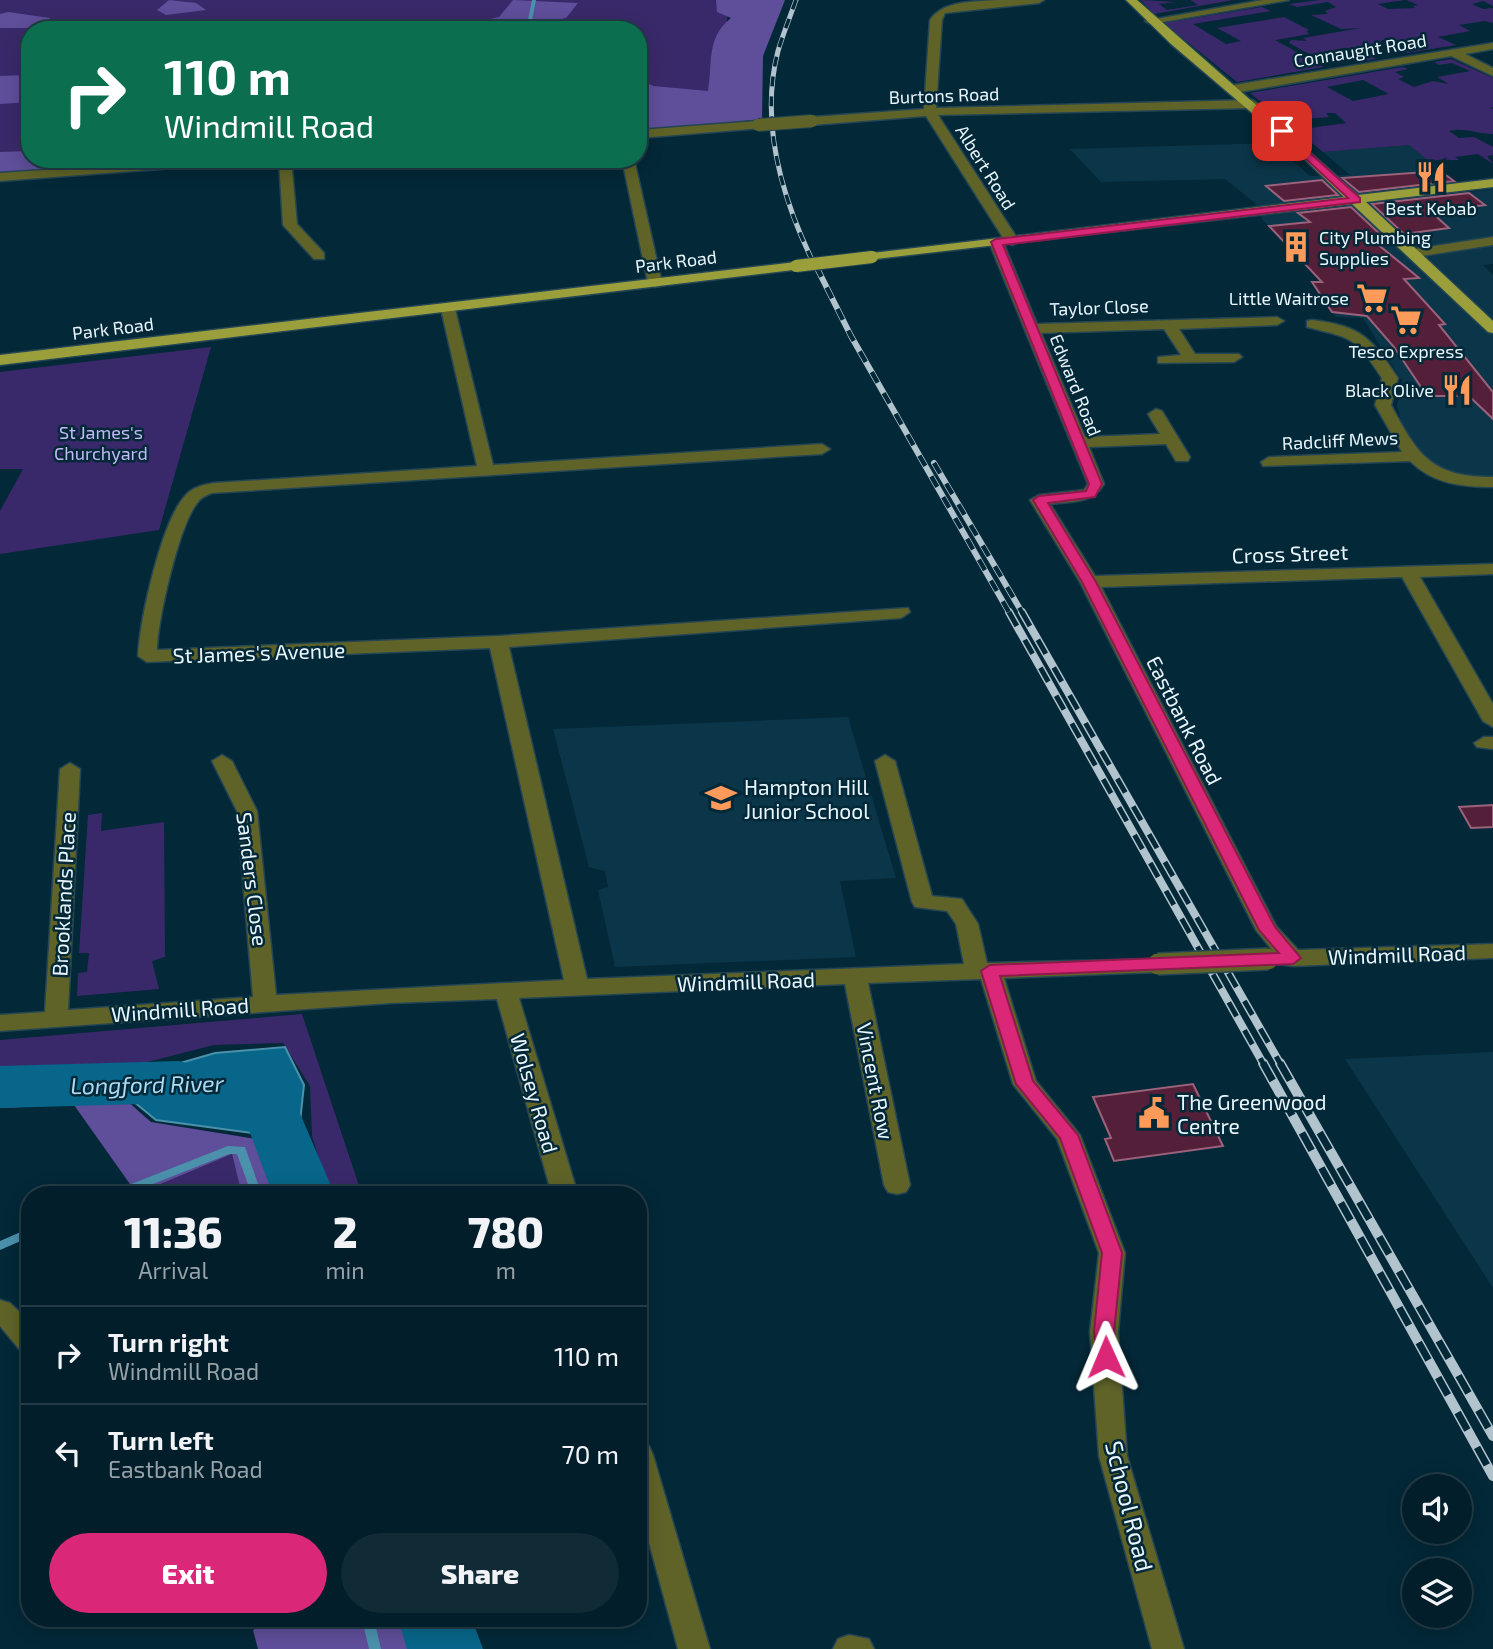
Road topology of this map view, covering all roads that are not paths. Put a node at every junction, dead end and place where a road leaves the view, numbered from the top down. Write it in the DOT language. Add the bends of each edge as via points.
graph roads {
  1 [pos="1039,0"];
  2 [pos="1131,0"];
  3 [pos="1284,0"];
  4 [pos="1151,20"];
  5 [pos="1493,46"];
  6 [pos="1453,53"];
  7 [pos="1493,72"];
  8 [pos="1234,89"];
  9 [pos="1252,104"];
  10 [pos="930,112"];
  11 [pos="647,133"];
  12 [pos="136,168"];
  13 [pos="286,168"];
  14 [pos="630,168"];
  15 [pos="0,177"];
  16 [pos="1493,183"];
  17 [pos="1357,200"];
  18 [pos="1493,241"];
  19 [pos="1004,242"];
  20 [pos="1415,253"];
  21 [pos="318,256"];
  22 [pos="655,283"];
  23 [pos="448,309"];
  24 [pos="1277,321"];
  25 [pos="1168,324"];
  26 [pos="1312,324"];
  27 [pos="1031,329"];
  28 [pos="1493,329"];
  29 [pos="1234,358"];
  30 [pos="1191,359"];
  31 [pos="0,360"];
  32 [pos="1163,360"];
  33 [pos="1156,414"];
  34 [pos="1170,439"];
  35 [pos="1077,442"];
  36 [pos="822,449"];
  37 [pos="1413,456"];
  38 [pos="1182,457"];
  39 [pos="1269,462"];
  40 [pos="486,471"];
  41 [pos="1493,482"];
  42 [pos="1039,500"];
  43 [pos="1493,569"];
  44 [pos="1408,572"];
  45 [pos="1089,582"];
  46 [pos="901,612"];
  47 [pos="498,642"];
  48 [pos="1493,721"];
  49 [pos="222,761"];
  50 [pos="885,761"];
  51 [pos="70,769"];
  52 [pos="1493,951"];
  53 [pos="1293,958"];
  54 [pos="984,971"];
  55 [pos="855,978"];
  56 [pos="578,987"];
  57 [pos="506,991"];
  58 [pos="265,1003"];
  59 [pos="56,1018"];
  60 [pos="0,1023"];
  61 [pos="897,1185"];
  62 [pos="562,1186"];
  63 [pos="0,1311"];
  64 [pos="21,1331"];
  65 [pos="647,1483"];
  66 [pos="694,1649"];
  67 [pos="849,1649"];
  68 [pos="858,1649"];
  69 [pos="1168,1649"];
  1 -- 10 [label="street" via="941,11 936,20"];
  2 -- 4 [label="main road"];
  3 -- 4 [label="street"];
  4 -- 8 [label="main road"];
  5 -- 6 [label="street, Connaught Road"];
  6 -- 7 [label="street"];
  6 -- 8 [label="street, Connaught Road"];
  8 -- 9 [label="main road"];
  9 -- 10 [label="street, Burtons Road"];
  9 -- 17 [label="main road"];
  10 -- 11 [label="street, Burtons Road, bridge"];
  10 -- 19 [label="street, Albert Road"];
  12 -- 15 [label="street"];
  13 -- 21 [label="street" via="290,225"];
  14 -- 22 [label="street"];
  16 -- 17 [label="main road, Park Road"];
  17 -- 19 [label="main road, Park Road"];
  17 -- 20 [label="main road"];
  18 -- 20 [label="street"];
  19 -- 22 [label="main road, Park Road, bridge"];
  19 -- 27 [label="street, Edward Road"];
  20 -- 28 [label="main road"];
  22 -- 23 [label="main road, Park Road"];
  23 -- 31 [label="main road, Park Road"];
  23 -- 40 [label="street"];
  24 -- 25 [label="street, Taylor Close"];
  25 -- 27 [label="street, Taylor Close"];
  25 -- 30 [label="street, Taylor Close"];
  26 -- 37 [label="street" via="1360,334 1390,379 1383,405"];
  27 -- 35 [label="street, Edward Road"];
  29 -- 30 [label="street"];
  30 -- 32 [label="street"];
  33 -- 34 [label="street"];
  34 -- 35 [label="street"];
  34 -- 38 [label="street"];
  35 -- 42 [label="street, Edward Road" via="1096,484 1090,494"];
  36 -- 40 [label="street, St James's Avenue"];
  37 -- 39 [label="street, Radcliff Mews"];
  37 -- 41 [label="street" via="1424,468 1445,478"];
  40 -- 47 [label="street, St James's Avenue" via="198,492 187,505 163,574 146,646 147,656 161,657"];
  42 -- 45 [label="street, Eastbank Road"];
  43 -- 44 [label="street, Cross Street"];
  44 -- 45 [label="street, Cross Street"];
  44 -- 48 [label="street"];
  45 -- 53 [label="street, Eastbank Road" via="1268,930"];
  46 -- 47 [label="street, St James's Avenue"];
  47 -- 56 [label="street"];
  49 -- 58 [label="street, Sanders Close" via="247,811"];
  50 -- 54 [label="street, School Road" via="923,902 954,904 967,924"];
  51 -- 59 [label="street, Brooklands Place"];
  52 -- 53 [label="street, Windmill Road"];
  53 -- 54 [label="street, Windmill Road, bridge"];
  54 -- 55 [label="street, Windmill Road"];
  54 -- 69 [label="street, School Road" via="1025,1084 1068,1135 1112,1253 1104,1332 1113,1456"];
  55 -- 56 [label="street, Windmill Road"];
  55 -- 61 [label="street, Vincent Row"];
  56 -- 57 [label="street, Windmill Road"];
  57 -- 58 [label="street, Windmill Road"];
  57 -- 62 [label="street, Wolsey Road"];
  58 -- 59 [label="street, Windmill Road"];
  59 -- 60 [label="street, Windmill Road"];
  63 -- 64 [label="street"];
  65 -- 66 [label="street"];
  67 -- 68 [label="street"];
}
